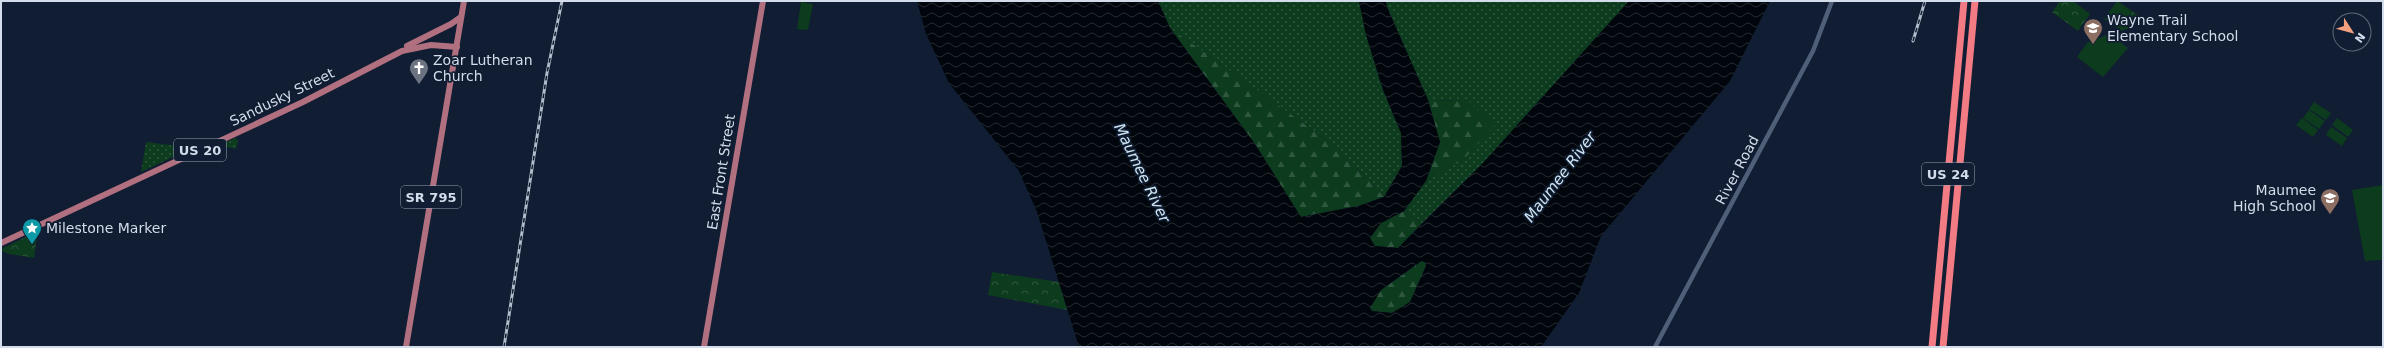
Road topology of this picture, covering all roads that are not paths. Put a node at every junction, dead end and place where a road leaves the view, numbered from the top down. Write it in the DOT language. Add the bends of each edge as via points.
graph roads {
  1 [pos="464,1"];
  2 [pos="763,1"];
  3 [pos="1832,1"];
  4 [pos="1964,1"];
  5 [pos="1975,1"];
  6 [pos="462,17"];
  7 [pos="457,47"];
  8 [pos="398,53"];
  9 [pos="1,243"];
  10 [pos="406,347"];
  11 [pos="704,347"];
  12 [pos="1655,347"];
  13 [pos="1932,347"];
  14 [pos="1943,347"];
  1 -- 6 [label="main road"];
  2 -- 11 [label="main road, East Front Street"];
  3 -- 12 [label="street, River Road" via="1814,51"];
  4 -- 13 [label="highway, US 24"];
  5 -- 14 [label="highway, US 24"];
  6 -- 7 [label="main road"];
  6 -- 8 [label="main road, US 20"];
  7 -- 8 [label="main road, US 20" via="431,45 413,47"];
  7 -- 10 [label="main road, SR 795"];
  8 -- 9 [label="main road, Sandusky Street / US 20" via="303,102"];
}
